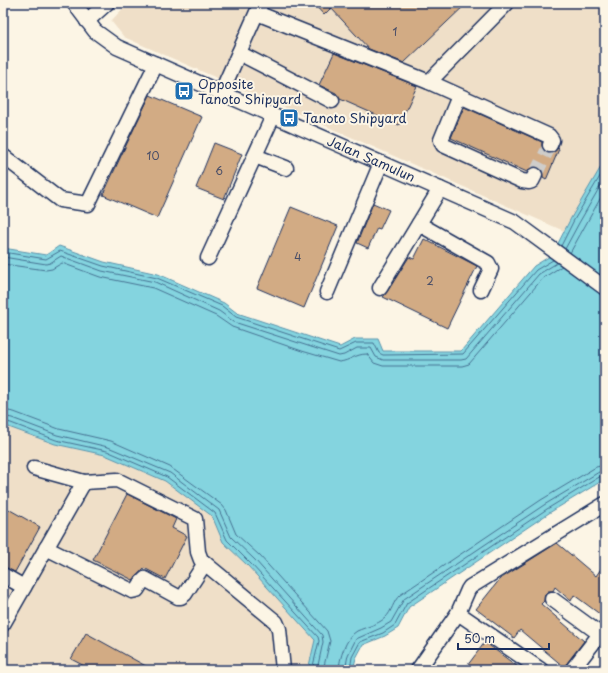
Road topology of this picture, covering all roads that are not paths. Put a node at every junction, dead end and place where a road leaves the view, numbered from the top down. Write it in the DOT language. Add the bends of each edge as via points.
graph roads {
  1 [pos="74,3"];
  2 [pos="107,3"];
  3 [pos="507,3"];
  4 [pos="259,8"];
  5 [pos="87,21"];
  6 [pos="239,53"];
  7 [pos="156,64"];
  8 [pos="429,82"];
  9 [pos="221,93"];
  10 [pos="459,96"];
  11 [pos="332,101"];
  12 [pos="274,116"];
  13 [pos="550,145"];
  14 [pos="3,156"];
  15 [pos="255,156"];
  16 [pos="381,163"];
  17 [pos="286,168"];
  18 [pos="535,175"];
  19 [pos="440,189"];
  20 [pos="419,224"];
  21 [pos="208,258"];
  22 [pos="380,288"];
  23 [pos="605,288"];
  24 [pos="481,290"];
  25 [pos="327,292"];
  26 [pos="34,468"];
  27 [pos="84,482"];
  28 [pos="605,504"];
  29 [pos="46,548"];
  30 [pos="204,563"];
  31 [pos="3,575"];
  32 [pos="24,587"];
  33 [pos="552,599"];
  34 [pos="458,613"];
  35 [pos="3,624"];
  36 [pos="602,633"];
  37 [pos="282,670"];
  38 [pos="418,670"];
  39 [pos="541,670"];
  40 [pos="572,670"];
  1 -- 5 [label="street, Jalan Samulun"];
  2 -- 5 [label="street"];
  3 -- 8 [label="street"];
  4 -- 6 [label="street"];
  4 -- 8 [label="street"];
  5 -- 7 [label="street, Jalan Samulun" via="95,31 117,47"];
  6 -- 9 [label="street"];
  6 -- 11 [label="street"];
  7 -- 9 [label="street, Jalan Samulun"];
  7 -- 14 [label="street" via="88,204 60,200"];
  8 -- 10 [label="street"];
  9 -- 12 [label="street, Jalan Samulun"];
  10 -- 13 [label="street" via="549,136 552,140"];
  10 -- 18 [label="street" via="441,140 443,144 522,182 532,181"];
  12 -- 15 [label="street"];
  12 -- 16 [label="street, Jalan Samulun"];
  15 -- 17 [label="street"];
  15 -- 21 [label="street"];
  16 -- 19 [label="street, Jalan Samulun"];
  16 -- 25 [label="street"];
  19 -- 20 [label="street"];
  19 -- 23 [label="street, Jalan Samulun" via="516,222"];
  20 -- 22 [label="street"];
  20 -- 24 [label="street" via="488,263 491,269"];
  26 -- 27 [label="street"];
  27 -- 29 [label="street"];
  27 -- 30 [label="street" via="117,480 192,517 196,522 198,552"];
  28 -- 34 [label="street" via="473,585 468,590"];
  29 -- 30 [label="street" via="132,591 146,580 178,597 185,594"];
  29 -- 32 [label="street"];
  30 -- 37 [label="street" via="276,622 279,629"];
  31 -- 32 [label="street"];
  32 -- 35 [label="street"];
  33 -- 36 [label="street"];
  34 -- 38 [label="street"];
  34 -- 39 [label="street"];
  36 -- 40 [label="street"];
}
